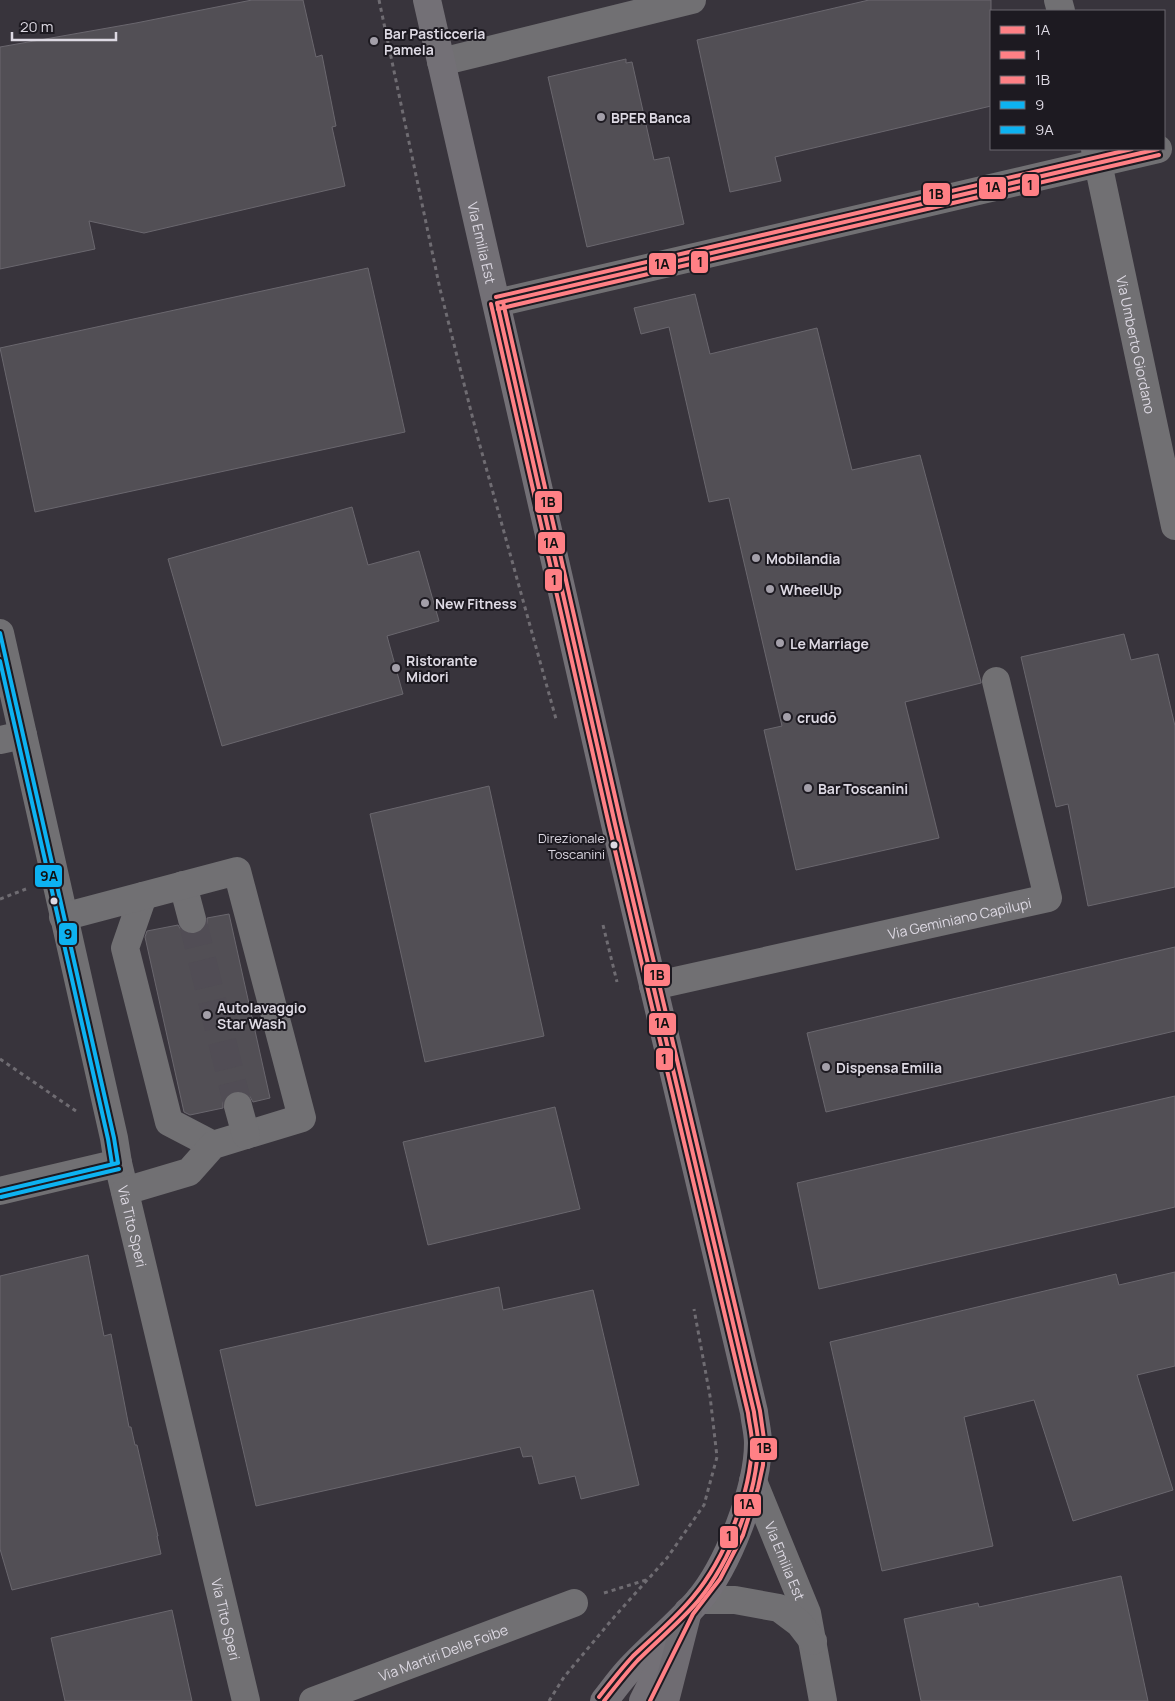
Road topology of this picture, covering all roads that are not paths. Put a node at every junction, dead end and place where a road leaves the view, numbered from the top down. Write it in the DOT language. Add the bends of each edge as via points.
graph roads {
  1 [pos="427,0"];
  2 [pos="692,0"];
  3 [pos="441,62"];
  4 [pos="1149,150"];
  5 [pos="1097,156"];
  6 [pos="497,303"];
  7 [pos="1169,473"];
  8 [pos="1175,526"];
  9 [pos="0,633"];
  10 [pos="996,681"];
  11 [pos="11,737"];
  12 [pos="183,885"];
  13 [pos="143,896"];
  14 [pos="64,917"];
  15 [pos="192,919"];
  16 [pos="653,986"];
  17 [pos="238,1106"];
  18 [pos="246,1135"];
  19 [pos="213,1145"];
  20 [pos="116,1151"];
  21 [pos="0,1191"];
  22 [pos="125,1191"];
  23 [pos="753,1481"];
  24 [pos="574,1603"];
  25 [pos="694,1605"];
  26 [pos="813,1642"];
  27 [pos="246,1701"];
  28 [pos="313,1701"];
  29 [pos="604,1701"];
  30 [pos="643,1701"];
  31 [pos="665,1701"];
  32 [pos="822,1701"];
  1 -- 3 [label="main road, Via Emilia Est"];
  2 -- 3 [label="street"];
  3 -- 6 [label="main road, Via Emilia Est"];
  4 -- 5 [label="street"];
  5 -- 6 [label="street"];
  5 -- 7 [label="street, Via Umberto Giordano"];
  6 -- 16 [label="main road, Via Emilia Est"];
  7 -- 8 [label="street, Via Umberto Giordano"];
  9 -- 11 [label="street, Via Tito Speri"];
  10 -- 16 [label="street, Via Geminiano Capilupi" via="1048,898"];
  11 -- 14 [label="street, Via Tito Speri"];
  12 -- 13 [label="street"];
  12 -- 15 [label="street"];
  12 -- 18 [label="street" via="238,871 302,1118"];
  13 -- 14 [label="street"];
  13 -- 19 [label="street" via="124,948 169,1122"];
  14 -- 20 [label="street, Via Tito Speri"];
  16 -- 23 [label="main road, Via Emilia Est" via="754,1412 758,1443"];
  17 -- 18 [label="street"];
  18 -- 19 [label="street"];
  19 -- 22 [label="street" via="189,1172"];
  20 -- 21 [label="street"];
  20 -- 22 [label="street, Via Tito Speri"];
  22 -- 27 [label="street, Via Tito Speri"];
  23 -- 25 [label="main road, Via Emilia Est" via="731,1548"];
  23 -- 26 [label="street, Via Emilia Est" via="797,1584"];
  24 -- 28 [label="street, Via Martiri Delle Foibe"];
  25 -- 26 [label="street, Via Emilia Est" via="735,1600 778,1608 799,1623"];
  25 -- 29 [label="main road, Via Emilia Est"];
  25 -- 30 [label="main road, Via Emilia Est"];
  25 -- 31 [label="highway"];
  26 -- 32 [label="street, Via Emilia Est"];
}
